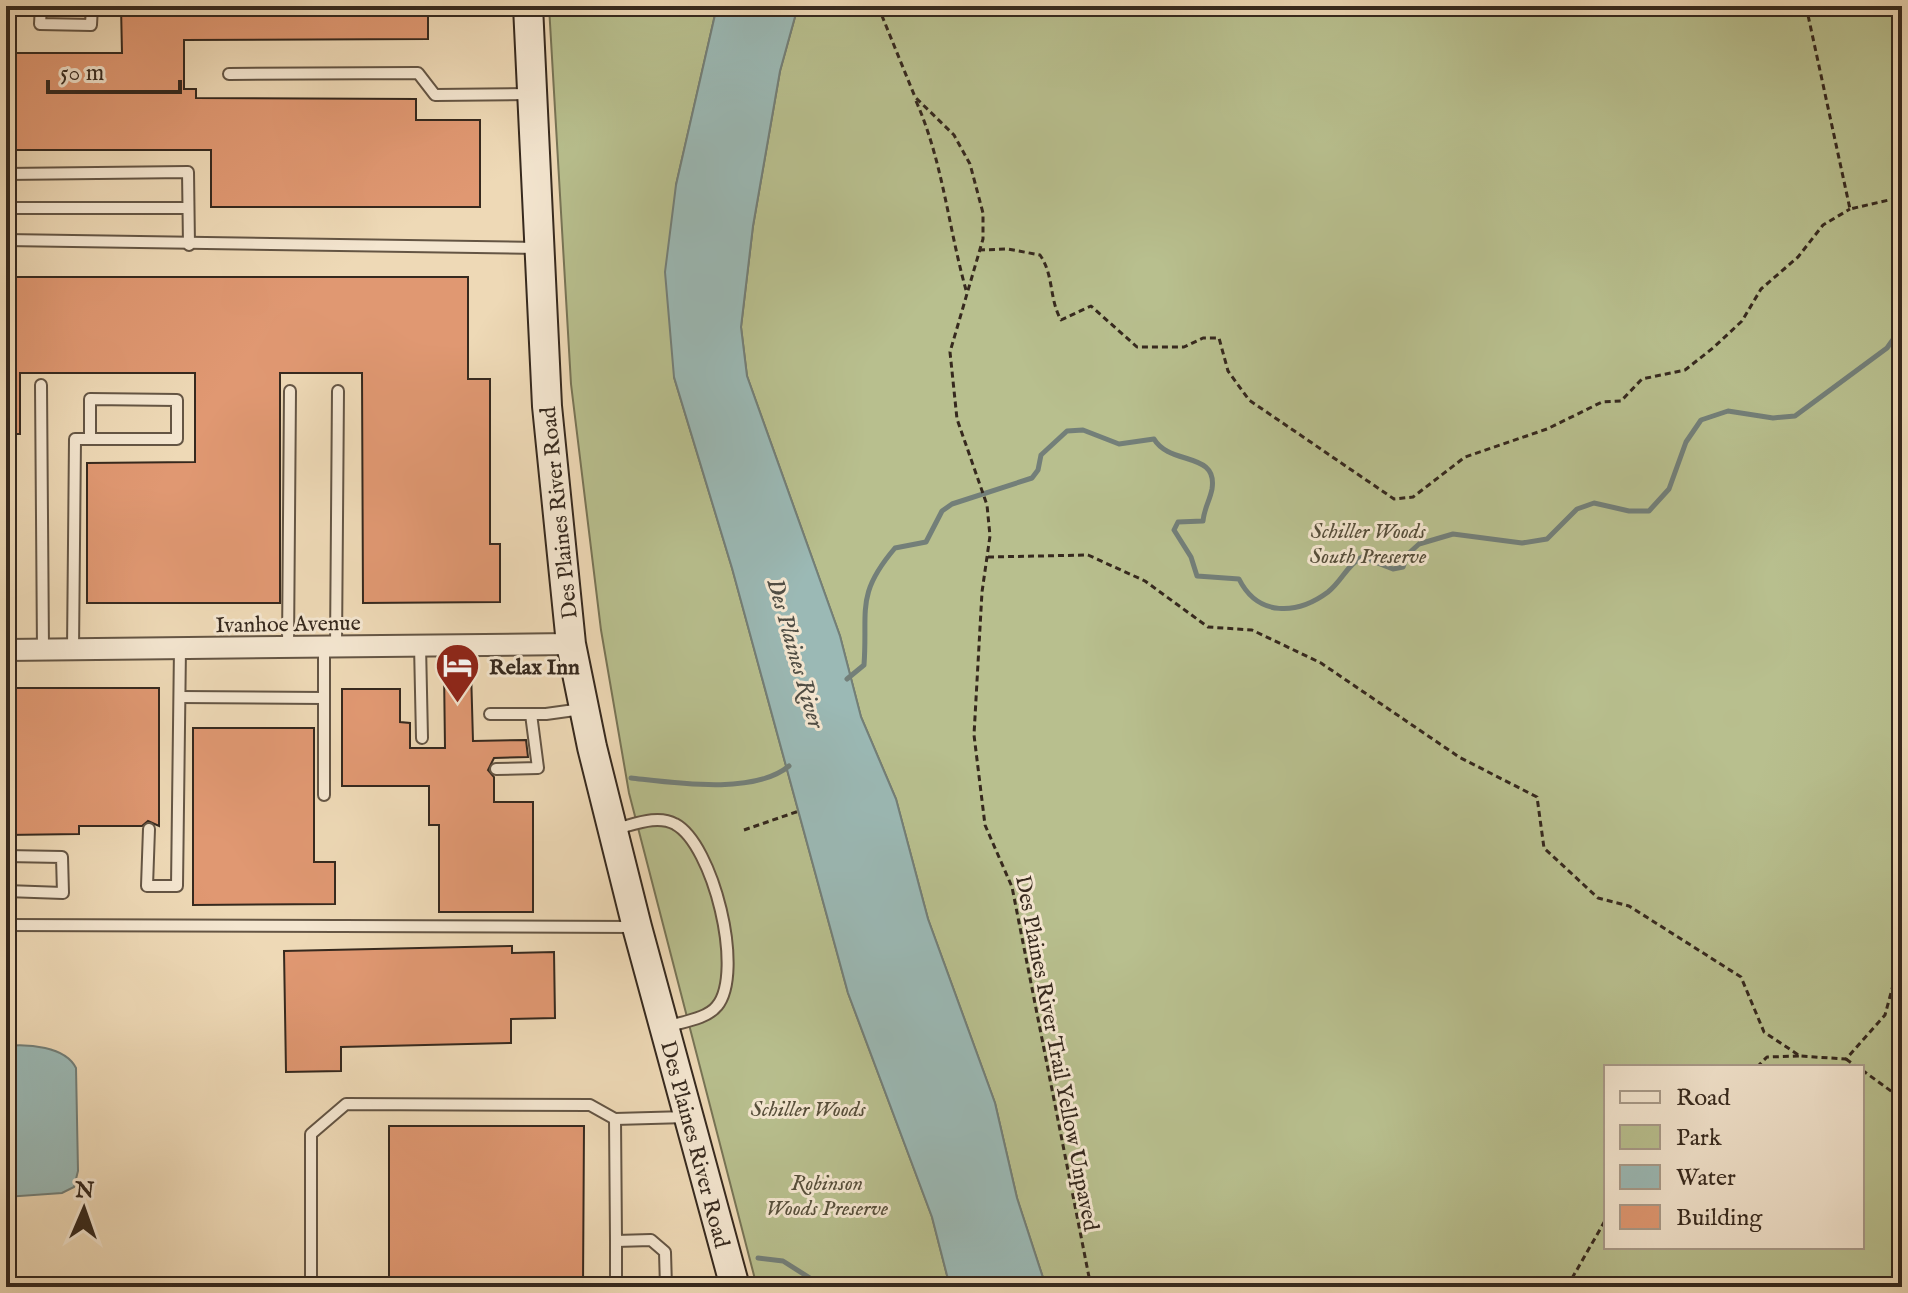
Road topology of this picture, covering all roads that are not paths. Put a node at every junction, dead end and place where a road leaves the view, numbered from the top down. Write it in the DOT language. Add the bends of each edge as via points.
graph roads {
  1 [pos="41,6"];
  2 [pos="92,6"];
  3 [pos="528,6"];
  4 [pos="229,74"];
  5 [pos="532,94"];
  6 [pos="6,174"];
  7 [pos="6,208"];
  8 [pos="188,208"];
  9 [pos="6,240"];
  10 [pos="189,245"];
  11 [pos="540,248"];
  12 [pos="41,385"];
  13 [pos="290,391"];
  14 [pos="338,391"];
  15 [pos="90,439"];
  16 [pos="571,644"];
  17 [pos="420,645"];
  18 [pos="330,646"];
  19 [pos="288,647"];
  20 [pos="180,648"];
  21 [pos="43,649"];
  22 [pos="73,649"];
  23 [pos="6,650"];
  24 [pos="180,697"];
  25 [pos="324,698"];
  26 [pos="584,709"];
  27 [pos="490,714"];
  28 [pos="531,714"];
  29 [pos="422,738"];
  30 [pos="496,769"];
  31 [pos="324,795"];
  32 [pos="149,829"];
  33 [pos="613,830"];
  34 [pos="6,856"];
  35 [pos="6,891"];
  36 [pos="6,925"];
  37 [pos="637,927"];
  38 [pos="665,1028"];
  39 [pos="689,1117"];
  40 [pos="615,1119"];
  41 [pos="616,1241"];
  42 [pos="311,1287"];
  43 [pos="616,1287"];
  44 [pos="666,1287"];
  45 [pos="735,1287"];
  1 -- 2 [label="lane" via="40,24 91,25"];
  3 -- 5 [label="main road, Des Plaines River Road"];
  4 -- 5 [label="lane" via="418,73 435,95"];
  5 -- 11 [label="main road, Des Plaines River Road"];
  6 -- 8 [label="lane" via="188,172"];
  7 -- 8 [label="lane"];
  8 -- 10 [label="lane"];
  9 -- 10 [label="lane"];
  10 -- 11 [label="lane"];
  11 -- 16 [label="main road, Des Plaines River Road" via="547,406"];
  12 -- 21 [label="lane"];
  13 -- 19 [label="lane"];
  14 -- 18 [label="lane"];
  15 -- 15 [label="lane" via="177,439 177,400 90,399"];
  15 -- 22 [label="lane" via="75,439"];
  16 -- 17 [label="street, Ivanhoe Avenue"];
  16 -- 26 [label="main road, Des Plaines River Road"];
  17 -- 18 [label="street, Ivanhoe Avenue"];
  17 -- 29 [label="lane"];
  18 -- 19 [label="street, Ivanhoe Avenue"];
  18 -- 25 [label="lane"];
  19 -- 20 [label="street, Ivanhoe Avenue"];
  20 -- 22 [label="street, Ivanhoe Avenue"];
  20 -- 24 [label="lane"];
  21 -- 22 [label="street, Ivanhoe Avenue"];
  21 -- 23 [label="street, Ivanhoe Avenue"];
  24 -- 25 [label="lane"];
  24 -- 32 [label="lane" via="177,886 147,886"];
  25 -- 31 [label="lane"];
  26 -- 28 [label="lane"];
  26 -- 33 [label="main road, Des Plaines River Road"];
  27 -- 28 [label="lane"];
  28 -- 30 [label="lane" via="538,768"];
  33 -- 37 [label="main road, Des Plaines River Road"];
  33 -- 38 [label="lane" via="661,820 683,829 708,871 722,915 726,960 720,1002 714,1011"];
  34 -- 35 [label="lane" via="62,857 63,893"];
  36 -- 37 [label="lane"];
  37 -- 38 [label="main road, Des Plaines River Road"];
  38 -- 39 [label="main road, Des Plaines River Road"];
  39 -- 40 [label="lane"];
  39 -- 45 [label="main road, Des Plaines River Road"];
  40 -- 41 [label="lane"];
  40 -- 42 [label="lane" via="590,1105 346,1104 311,1134"];
  41 -- 43 [label="lane"];
  41 -- 44 [label="lane" via="651,1240 665,1252"];
}
